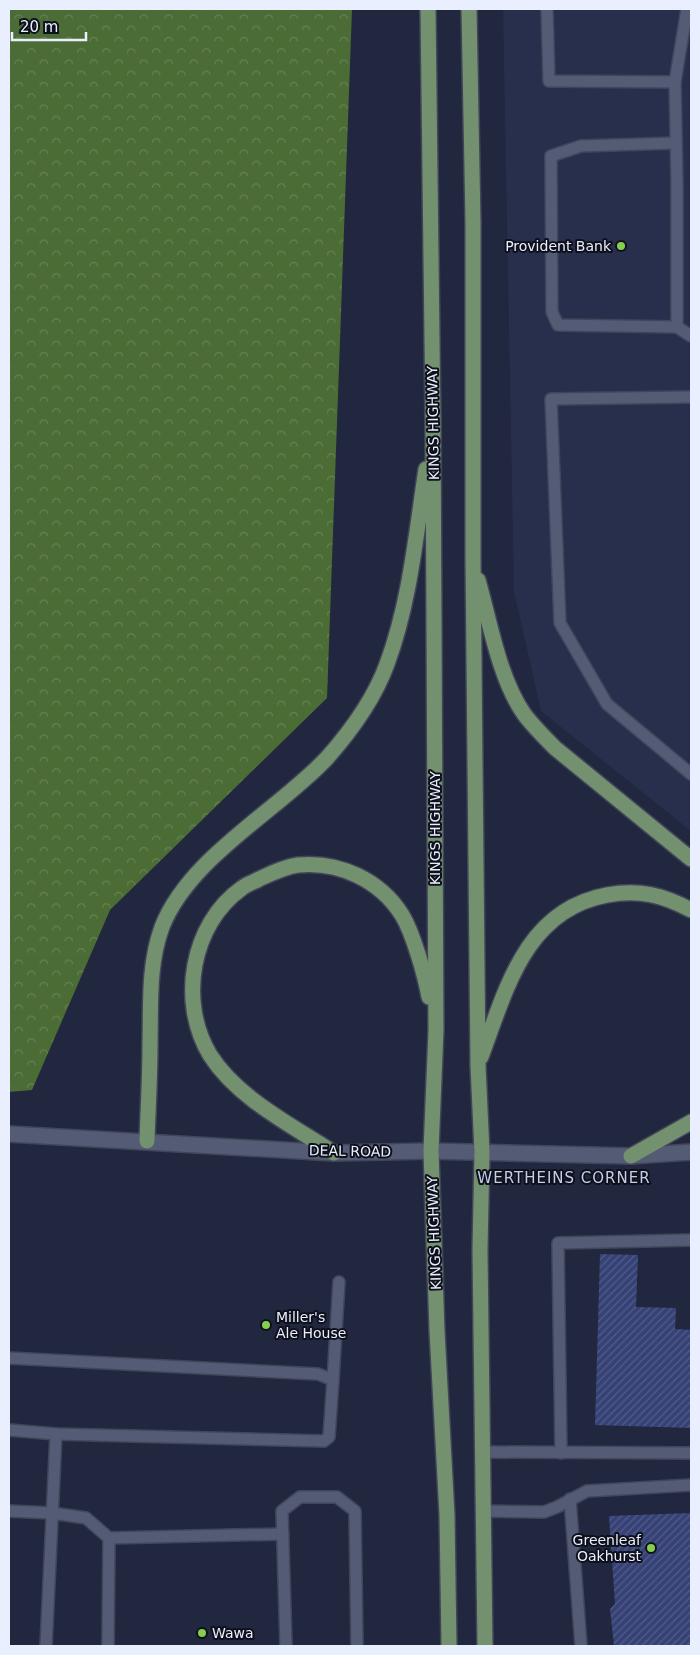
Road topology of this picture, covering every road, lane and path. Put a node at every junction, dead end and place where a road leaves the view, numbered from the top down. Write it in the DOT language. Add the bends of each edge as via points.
graph roads {
  1 [pos="428,9"];
  2 [pos="469,9"];
  3 [pos="547,9"];
  4 [pos="686,9"];
  5 [pos="675,82"];
  6 [pos="676,143"];
  7 [pos="677,326"];
  8 [pos="691,336"];
  9 [pos="691,397"];
  10 [pos="433,421"];
  11 [pos="473,559"];
  12 [pos="691,774"];
  13 [pos="691,859"];
  14 [pos="691,910"];
  15 [pos="436,1030"];
  16 [pos="478,1066"];
  17 [pos="691,1122"];
  18 [pos="9,1134"];
  19 [pos="147,1141"];
  20 [pos="431,1151"];
  21 [pos="482,1152"];
  22 [pos="691,1152"];
  23 [pos="334,1153"];
  24 [pos="631,1156"];
  25 [pos="691,1240"];
  26 [pos="339,1282"];
  27 [pos="9,1358"];
  28 [pos="333,1380"];
  29 [pos="9,1430"];
  30 [pos="56,1434"];
  31 [pos="483,1452"];
  32 [pos="691,1453"];
  33 [pos="562,1454"];
  34 [pos="691,1484"];
  35 [pos="570,1500"];
  36 [pos="9,1511"];
  37 [pos="483,1511"];
  38 [pos="52,1513"];
  39 [pos="283,1534"];
  40 [pos="110,1538"];
  41 [pos="46,1646"];
  42 [pos="108,1646"];
  43 [pos="286,1646"];
  44 [pos="357,1646"];
  45 [pos="449,1646"];
  46 [pos="485,1646"];
  47 [pos="580,1646"];
  1 -- 10 [label="main road, KINGS HIGHWAY"];
  2 -- 11 [label="main road"];
  3 -- 5 [label="lane" via="549,81"];
  4 -- 5 [label="lane"];
  5 -- 6 [label="lane"];
  6 -- 7 [label="lane"];
  6 -- 7 [label="lane" via="581,146 551,156 552,312 558,325"];
  7 -- 8 [label="lane"];
  9 -- 12 [label="lane" via="551,399 560,623 607,704"];
  10 -- 15 [label="main road, KINGS HIGHWAY"];
  10 -- 19 [label="main road" via="402,615 375,690 348,732 326,758 198,873 162,927 151,976"];
  11 -- 13 [label="main road" via="500,660 514,697 524,713 555,748"];
  11 -- 16 [label="main road"];
  14 -- 16 [label="main road" via="650,894 624,892 595,897 563,912 540,931 512,974"];
  15 -- 20 [label="main road, KINGS HIGHWAY"];
  15 -- 23 [label="main road" via="426,980 406,922 384,892 371,882 326,866 298,865 280,869 242,888 221,908 200,945 193,978 193,1002 200,1032 210,1054 233,1083"];
  16 -- 21 [label="main road"];
  17 -- 24 [label="main road"];
  18 -- 19 [label="street, DEAL ROAD"];
  19 -- 23 [label="street, DEAL ROAD"];
  20 -- 21 [label="street, DEAL ROAD"];
  20 -- 23 [label="street, DEAL ROAD"];
  20 -- 45 [label="main road, KINGS HIGHWAY" via="436,1332 447,1515"];
  21 -- 24 [label="street, DEAL ROAD"];
  21 -- 31 [label="main road"];
  22 -- 24 [label="street, DEAL ROAD"];
  25 -- 33 [label="lane" via="558,1242"];
  26 -- 28 [label="lane"];
  27 -- 28 [label="lane" via="318,1374"];
  28 -- 30 [label="lane" via="329,1437 324,1441"];
  29 -- 30 [label="lane"];
  30 -- 38 [label="lane"];
  31 -- 33 [label="lane"];
  31 -- 37 [label="main road"];
  32 -- 33 [label="lane"];
  34 -- 35 [label="lane" via="587,1491"];
  35 -- 37 [label="lane" via="544,1512"];
  35 -- 47 [label="lane"];
  36 -- 38 [label="lane"];
  37 -- 46 [label="main road"];
  38 -- 40 [label="lane" via="86,1518"];
  38 -- 41 [label="lane"];
  39 -- 40 [label="lane"];
  39 -- 43 [label="lane"];
  39 -- 44 [label="lane" via="282,1511 300,1497 337,1497 355,1511"];
  40 -- 42 [label="lane"];
}
